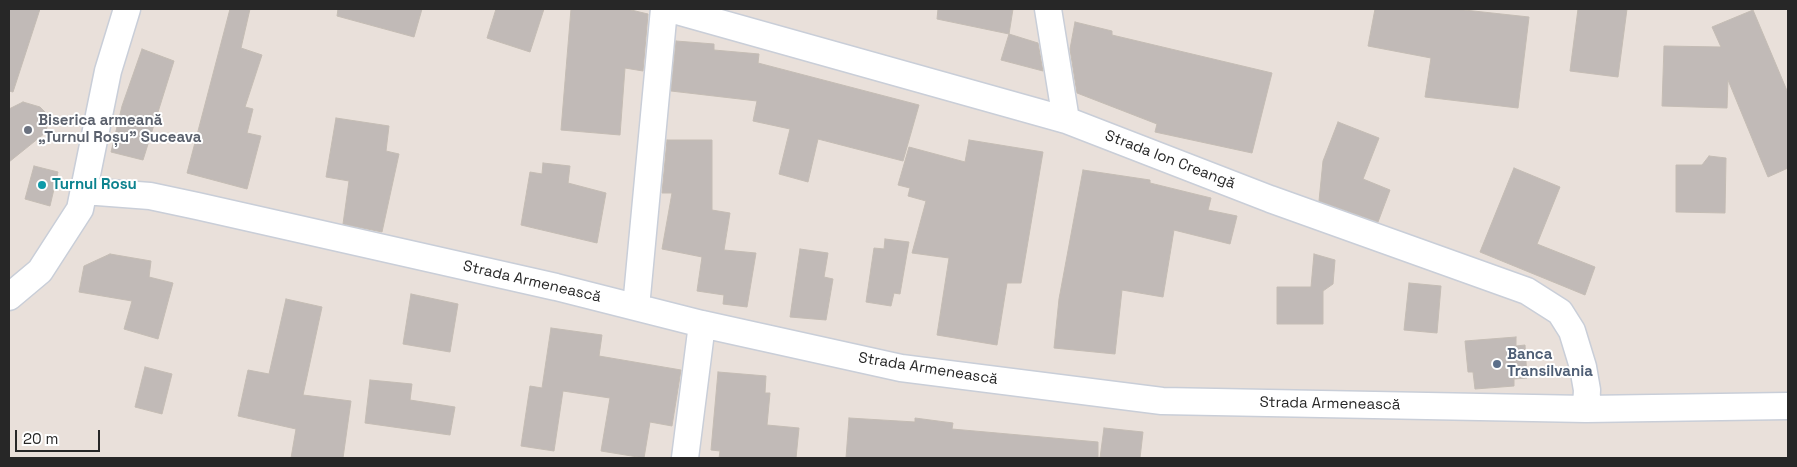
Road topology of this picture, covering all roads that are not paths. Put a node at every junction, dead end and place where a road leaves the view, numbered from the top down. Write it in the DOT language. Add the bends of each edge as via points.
graph roads {
  1 [pos="127,9"];
  2 [pos="664,9"];
  3 [pos="670,9"];
  4 [pos="1048,9"];
  5 [pos="1066,120"];
  6 [pos="84,191"];
  7 [pos="9,296"];
  8 [pos="636,307"];
  9 [pos="702,324"];
  10 [pos="1788,406"];
  11 [pos="1586,410"];
  12 [pos="685,458"];
  1 -- 6 [label="street" via="108,71"];
  2 -- 8 [label="street"];
  3 -- 5 [label="street, Strada Ion Creangă"];
  4 -- 5 [label="street"];
  5 -- 11 [label="street, Strada Ion Creangă" via="1527,291 1560,312 1572,331 1583,367"];
  6 -- 7 [label="street" via="80,209 40,271"];
  6 -- 8 [label="street, Strada Armenească" via="150,196 198,206"];
  8 -- 9 [label="street, Strada Armenească"];
  9 -- 11 [label="street, Strada Armenească" via="901,368 1162,401"];
  9 -- 12 [label="street"];
  10 -- 11 [label="street, Strada Armenească"];
}
